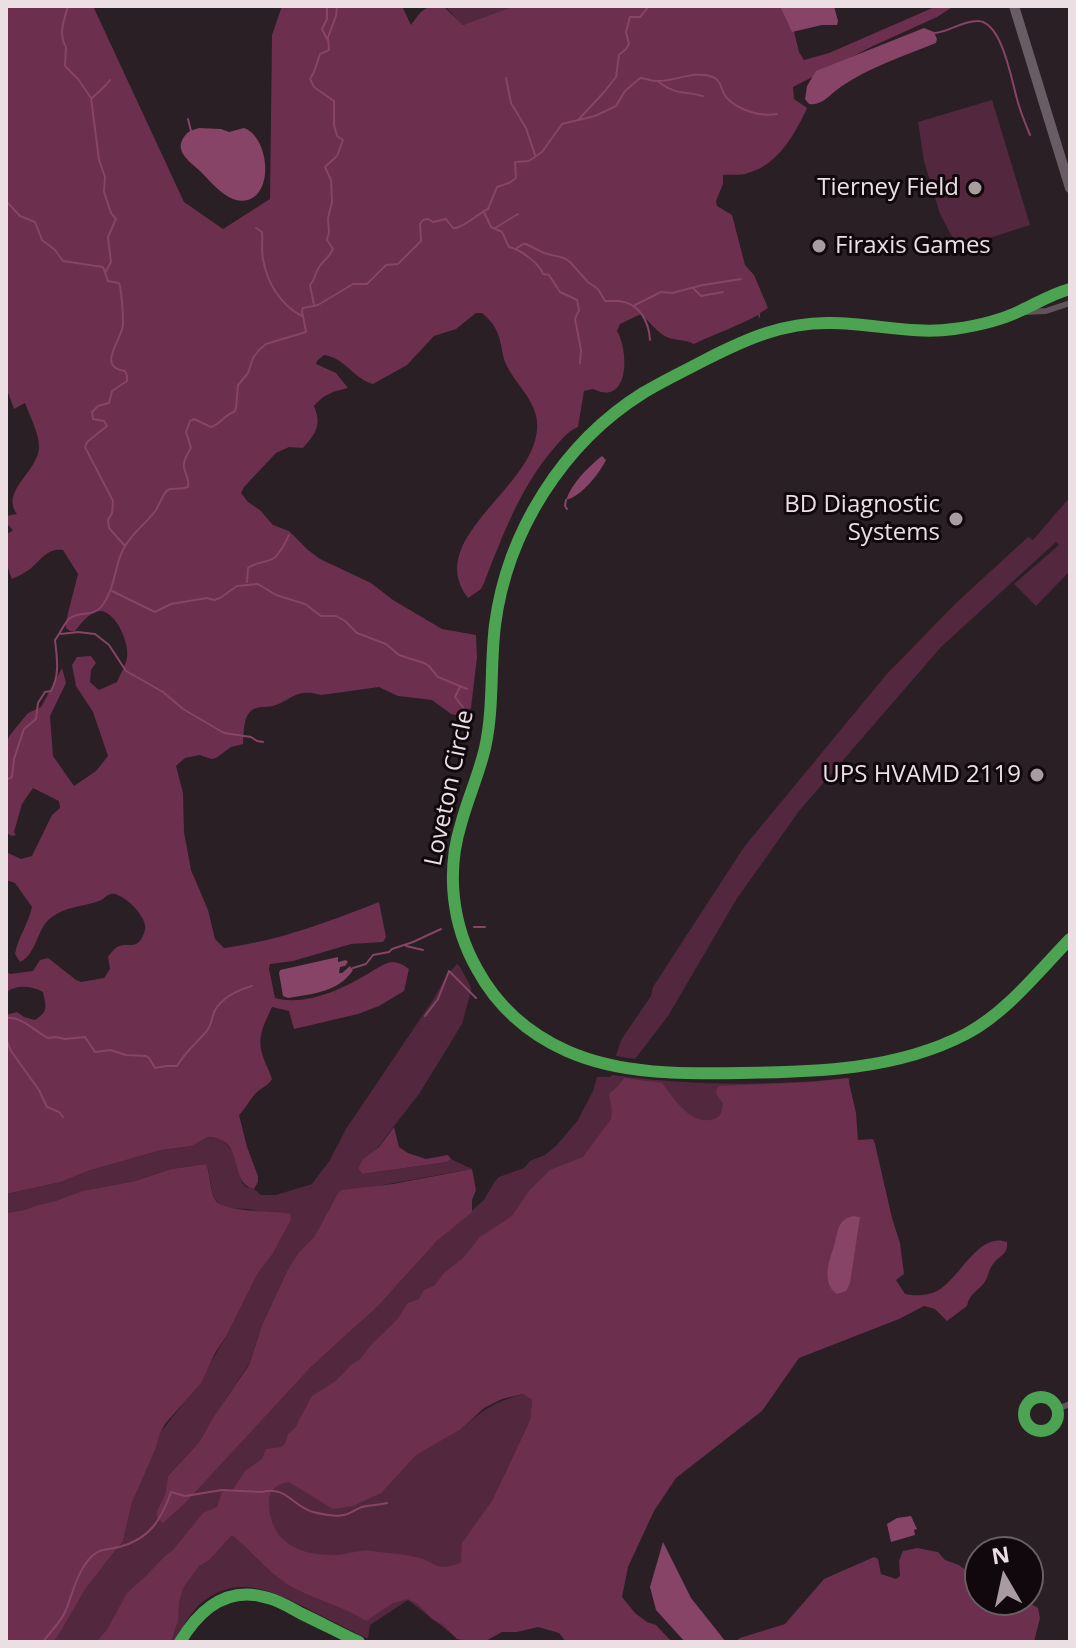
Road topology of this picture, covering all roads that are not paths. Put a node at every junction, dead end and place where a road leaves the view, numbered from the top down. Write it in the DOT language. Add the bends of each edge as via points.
graph roads {
  1 [pos="1014,6"];
  2 [pos="1070,188"];
  3 [pos="1070,289"];
  4 [pos="1070,303"];
  5 [pos="1019,312"];
  6 [pos="1070,939"];
  7 [pos="1070,1404"];
  8 [pos="1057,1409"];
  9 [pos="180,1642"];
  10 [pos="359,1642"];
  1 -- 2 [label="main road"];
  3 -- 5 [label="street, Loveton Circle"];
  4 -- 5 [label="street, Loveton Circle"];
  5 -- 6 [label="street, Loveton Circle" via="938,331 832,323 774,329 657,385 583,443 537,503 508,567 496,619 487,740 456,842 454,895 462,936 477,969 526,1027 582,1057 667,1072 824,1071 922,1051 995,1015"];
  7 -- 8 [label="street"];
  8 -- 8 [label="street" via="1039,1397 1025,1407 1025,1418 1030,1427 1045,1430 1054,1424"];
  9 -- 10 [label="street" via="206,1608 249,1594 279,1602"];
}
